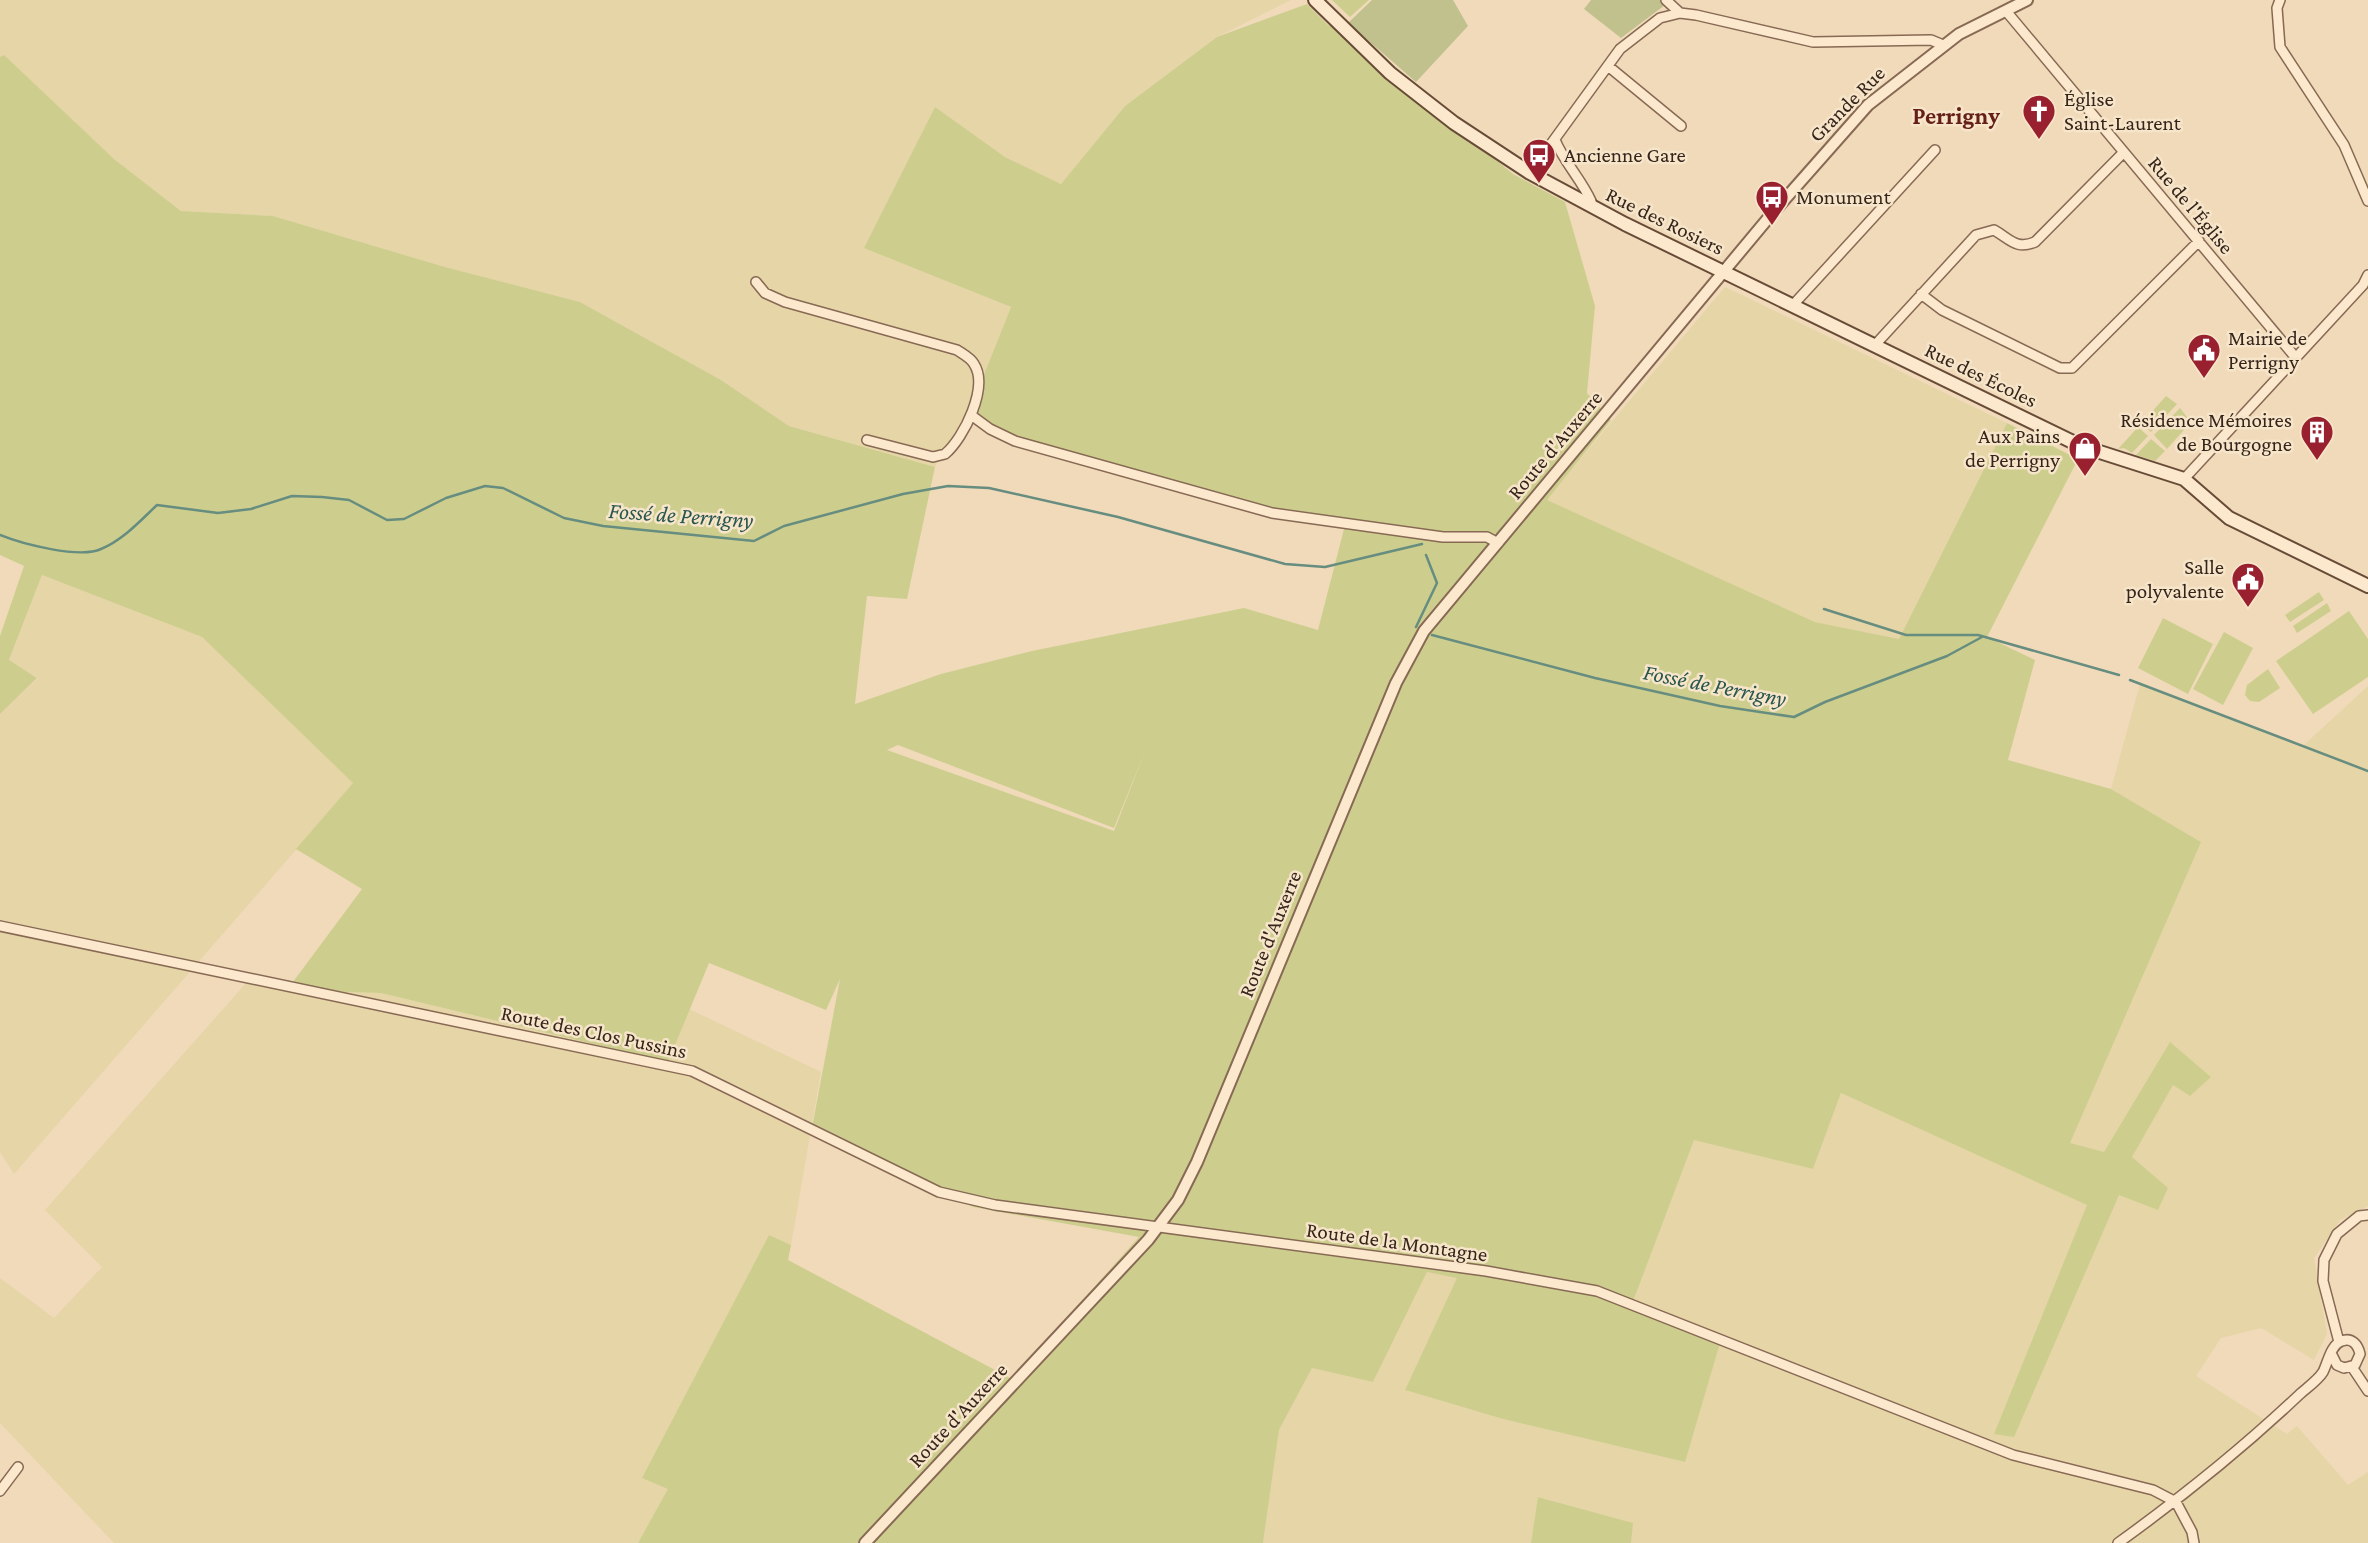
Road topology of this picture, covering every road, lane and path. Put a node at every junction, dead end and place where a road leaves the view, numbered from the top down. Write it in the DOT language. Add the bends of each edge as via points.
graph roads {
  1 [pos="1315,0"];
  2 [pos="1666,0"];
  3 [pos="2027,0"];
  4 [pos="2276,3"];
  5 [pos="2006,11"];
  6 [pos="1680,13"];
  7 [pos="1943,45"];
  8 [pos="1608,66"];
  9 [pos="1681,126"];
  10 [pos="1555,140"];
  11 [pos="1935,150"];
  12 [pos="2124,152"];
  13 [pos="1530,173"];
  14 [pos="2368,201"];
  15 [pos="1589,205"];
  16 [pos="2199,241"];
  17 [pos="1725,271"];
  18 [pos="2368,275"];
  19 [pos="756,282"];
  20 [pos="1921,294"];
  21 [pos="1793,305"];
  22 [pos="1685,320"];
  23 [pos="1875,345"];
  24 [pos="2296,358"];
  25 [pos="971,415"];
  26 [pos="867,440"];
  27 [pos="2184,479"];
  28 [pos="1498,543"];
  29 [pos="2368,586"];
  30 [pos="0,926"];
  31 [pos="2368,1214"];
  32 [pos="1160,1226"];
  33 [pos="2339,1342"];
  34 [pos="2364,1348"];
  35 [pos="2332,1355"];
  36 [pos="2341,1367"];
  37 [pos="2352,1367"];
  38 [pos="2321,1375"];
  39 [pos="2368,1391"];
  40 [pos="18,1467"];
  41 [pos="0,1491"];
  42 [pos="2176,1502"];
  43 [pos="865,1543"];
  44 [pos="2118,1543"];
  45 [pos="2194,1543"];
  1 -- 13 [label="main road, Rue des Rosiers" via="1390,72 1454,123"];
  2 -- 6 [label="street"];
  3 -- 5 [label="street, Grande Rue"];
  4 -- 14 [label="street" via="2280,47 2344,145"];
  5 -- 7 [label="street, Grande Rue"];
  5 -- 12 [label="street, Rue de l'Église"];
  6 -- 7 [label="street" via="1813,42 1931,40"];
  6 -- 8 [label="street" via="1660,18 1620,49"];
  7 -- 17 [label="street, Grande Rue" via="1863,110"];
  8 -- 9 [label="street"];
  8 -- 10 [label="street"];
  10 -- 13 [label="street"];
  10 -- 15 [label="street, Rue des Rosiers" via="1585,187"];
  11 -- 21 [label="street"];
  12 -- 16 [label="street, Rue de l'Église"];
  12 -- 20 [label="street" via="2035,242 2023,247 1994,230 1983,231"];
  13 -- 15 [label="main road, Rue des Rosiers"];
  15 -- 17 [label="main road, Rue des Rosiers"];
  16 -- 20 [label="street" via="2072,368 2060,368 1942,310"];
  16 -- 24 [label="street, Rue de l'Église"];
  17 -- 21 [label="main road, Rue des Écoles"];
  17 -- 22 [label="street, Grande Rue"];
  18 -- 24 [label="street"];
  19 -- 25 [label="street" via="765,293 785,302 957,350 973,361 977,370 977,398"];
  20 -- 23 [label="street"];
  21 -- 23 [label="main road, Rue des Écoles"];
  22 -- 28 [label="street, Route d'Auxerre"];
  23 -- 27 [label="main road, Rue des Écoles" via="2081,446"];
  24 -- 27 [label="street"];
  25 -- 26 [label="street" via="945,454 933,457"];
  25 -- 28 [label="street" via="1015,441 1272,513 1443,537 1487,537"];
  27 -- 29 [label="main road, Rue des Écoles" via="2229,518"];
  28 -- 32 [label="street, Route d'Auxerre" via="1424,631 1402,667 1198,1162"];
  30 -- 32 [label="street, Route des Clos Pussins" via="692,1071 939,1192 1049,1214"];
  31 -- 33 [label="street" via="2337,1234 2324,1260 2323,1281"];
  32 -- 42 [label="street, Route de la Montagne" via="1597,1291 2013,1455 2153,1490"];
  32 -- 43 [label="street, Route d'Auxerre"];
  33 -- 34 [label="street" via="2351,1341"];
  33 -- 35 [label="street"];
  34 -- 37 [label="street"];
  35 -- 36 [label="street"];
  35 -- 38 [label="street"];
  36 -- 37 [label="street"];
  36 -- 38 [label="street"];
  37 -- 39 [label="street"];
  38 -- 42 [label="street"];
  40 -- 41 [label="street"];
  42 -- 44 [label="street"];
  42 -- 45 [label="street"];
}
